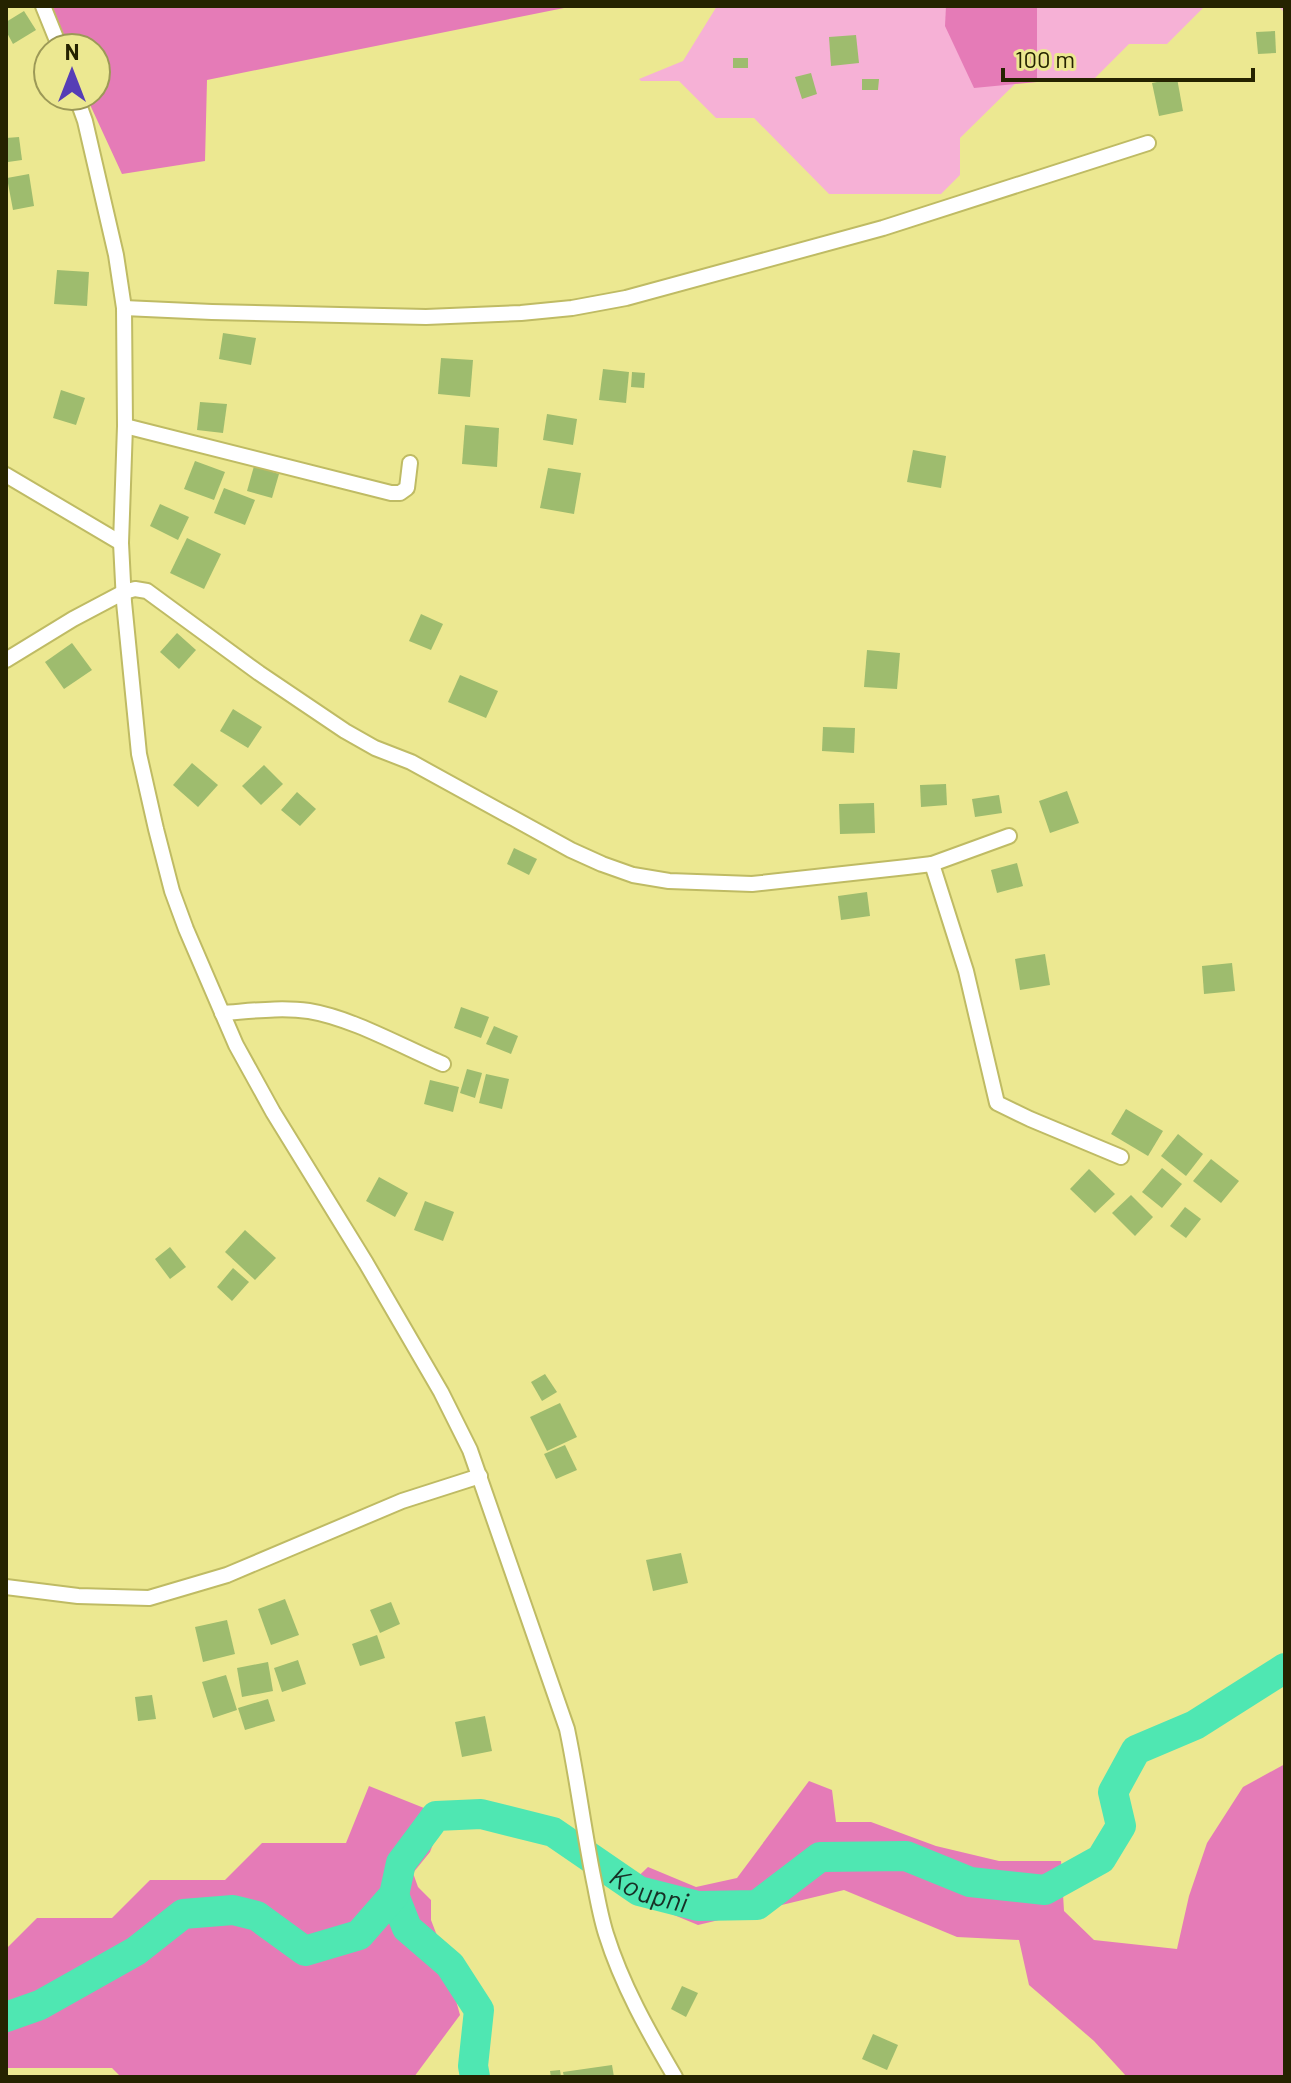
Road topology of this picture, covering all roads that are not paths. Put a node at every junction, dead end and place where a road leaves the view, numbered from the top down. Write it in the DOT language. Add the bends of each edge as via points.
graph roads {
  1 [pos="43,6"];
  2 [pos="54,32"];
  3 [pos="82,112"];
  4 [pos="1148,143"];
  5 [pos="124,308"];
  6 [pos="125,426"];
  7 [pos="410,463"];
  8 [pos="6,475"];
  9 [pos="121,543"];
  10 [pos="124,592"];
  11 [pos="6,660"];
  12 [pos="1009,836"];
  13 [pos="932,864"];
  14 [pos="222,1013"];
  15 [pos="443,1064"];
  16 [pos="1121,1157"];
  17 [pos="480,1476"];
  18 [pos="6,1587"];
  19 [pos="675,2077"];
  1 -- 2 [label="street"];
  3 -- 5 [label="street"];
  4 -- 5 [label="street" via="883,228 572,308 426,317"];
  5 -- 6 [label="street"];
  6 -- 7 [label="street" via="391,493 407,488"];
  6 -- 9 [label="street"];
  8 -- 9 [label="street"];
  9 -- 10 [label="street"];
  10 -- 11 [label="street"];
  10 -- 13 [label="street" via="147,591 355,737 571,850 633,875 752,884"];
  10 -- 14 [label="street" via="139,754 156,829 177,904"];
  12 -- 13 [label="street"];
  13 -- 16 [label="street" via="966,971 997,1103"];
  14 -- 15 [label="street" via="311,1012"];
  14 -- 17 [label="street" via="273,1112 441,1392"];
  17 -- 18 [label="street" via="402,1501 227,1575 149,1598"];
  17 -- 19 [label="street" via="567,1729 605,1932 645,2026"];
}
